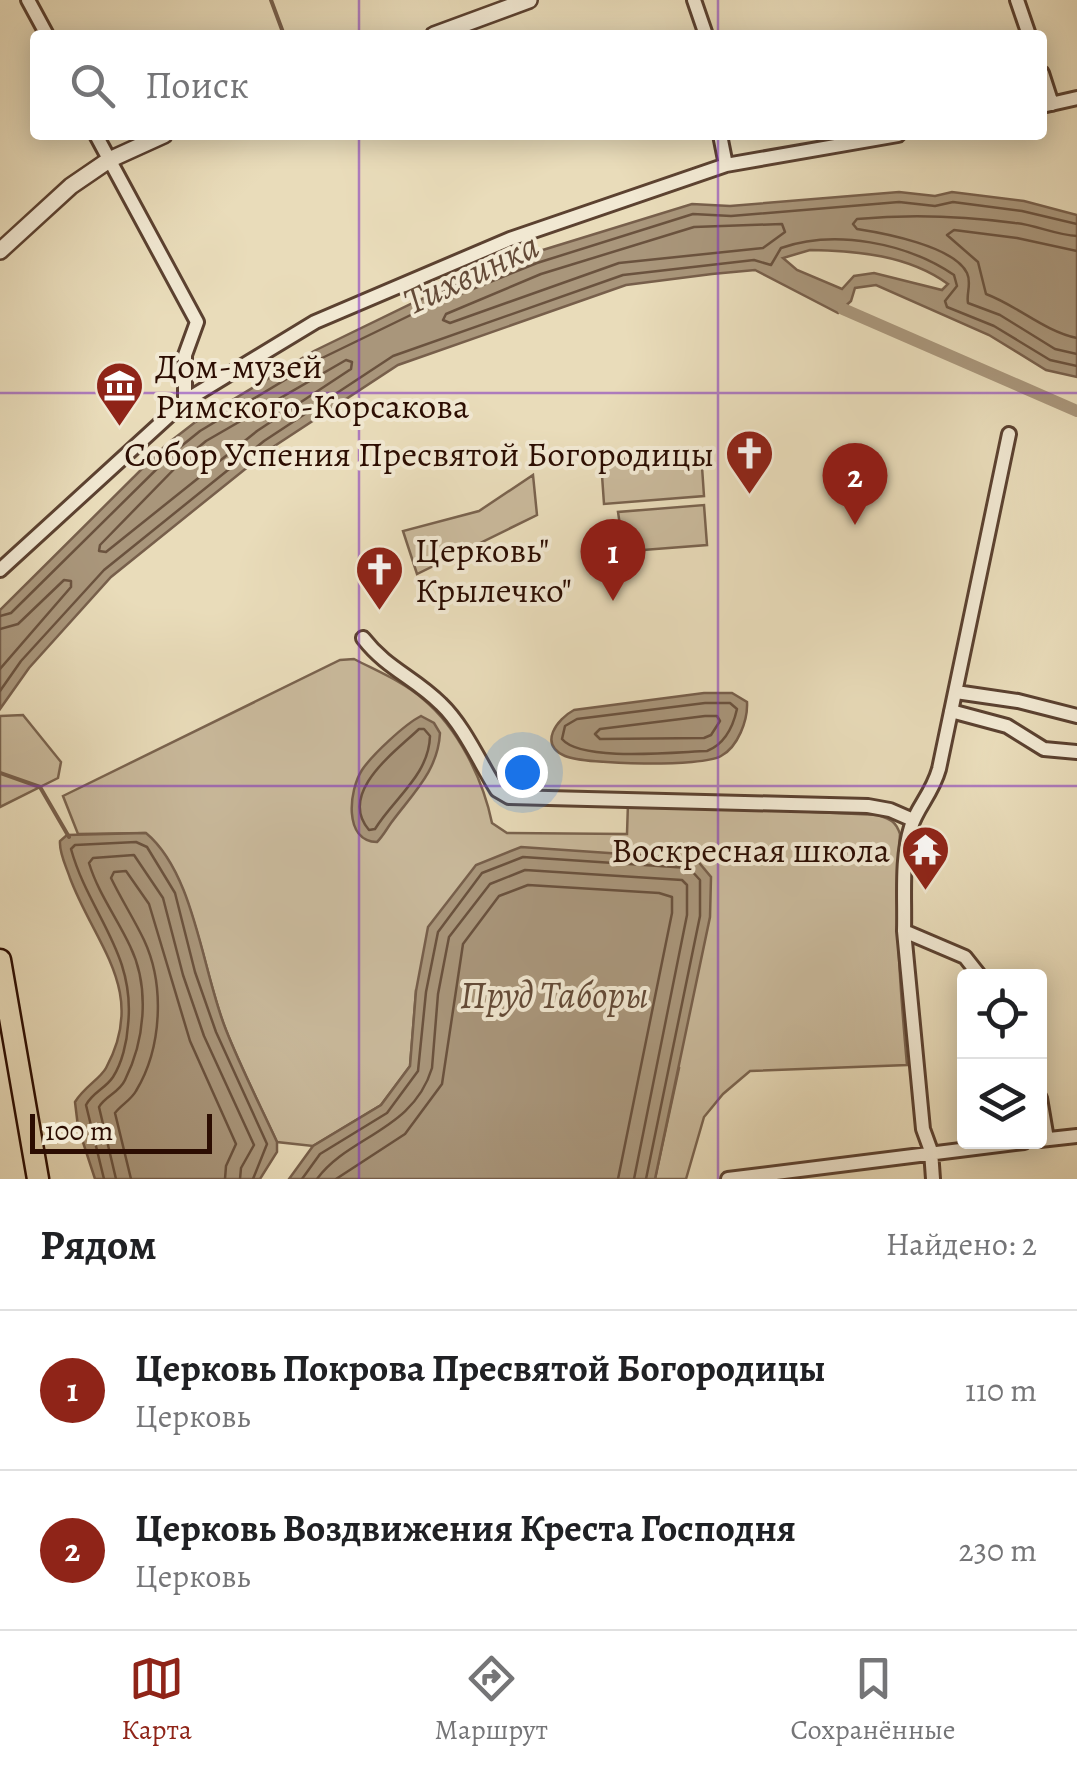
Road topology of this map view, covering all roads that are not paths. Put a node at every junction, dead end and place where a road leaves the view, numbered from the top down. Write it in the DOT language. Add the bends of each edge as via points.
graph roads {
  1 [pos="28,0"];
  2 [pos="529,0"];
  3 [pos="694,0"];
  4 [pos="1017,0"];
  5 [pos="44,30"];
  6 [pos="448,30"];
  7 [pos="704,30"];
  8 [pos="1027,30"];
  9 [pos="1077,98"];
  10 [pos="1047,105"];
  11 [pos="99,140"];
  12 [pos="153,140"];
  13 [pos="721,140"];
  14 [pos="870,140"];
  15 [pos="109,160"];
  16 [pos="726,166"];
  17 [pos="0,251"];
  18 [pos="185,401"];
  19 [pos="1009,434"];
  20 [pos="0,570"];
  21 [pos="363,638"];
  22 [pos="956,692"];
  23 [pos="952,711"];
  24 [pos="1077,716"];
  25 [pos="1077,752"];
  26 [pos="913,820"];
  27 [pos="904,932"];
  28 [pos="974,969"];
  29 [pos="1,970"];
  30 [pos="1077,1136"];
  31 [pos="1047,1139"];
  32 [pos="957,1148"];
  33 [pos="930,1151"];
  34 [pos="38,1179"];
  35 [pos="728,1179"];
  36 [pos="933,1179"];
  1 -- 5 [label="street"];
  2 -- 6 [label="street"];
  3 -- 7 [label="street"];
  4 -- 8 [label="street"];
  9 -- 10 [label="street"];
  11 -- 15 [label="street"];
  12 -- 15 [label="street"];
  13 -- 16 [label="street"];
  14 -- 16 [label="street"];
  15 -- 17 [label="street"];
  15 -- 18 [label="street" via="197,322 185,355"];
  16 -- 18 [label="street" via="510,239 315,322"];
  18 -- 20 [label="street"];
  19 -- 22 [label="street"];
  21 -- 26 [label="street" via="380,660 446,708 497,790 509,798 868,806"];
  22 -- 23 [label="street"];
  22 -- 24 [label="street"];
  23 -- 25 [label="street" via="1006,726 1044,749"];
  23 -- 26 [label="street" via="934,788"];
  26 -- 27 [label="street"];
  27 -- 28 [label="street" via="965,957"];
  27 -- 33 [label="street"];
  29 -- 34 [label="main road"];
  30 -- 31 [label="street"];
  32 -- 33 [label="street"];
  33 -- 35 [label="street"];
  33 -- 36 [label="street"];
}
